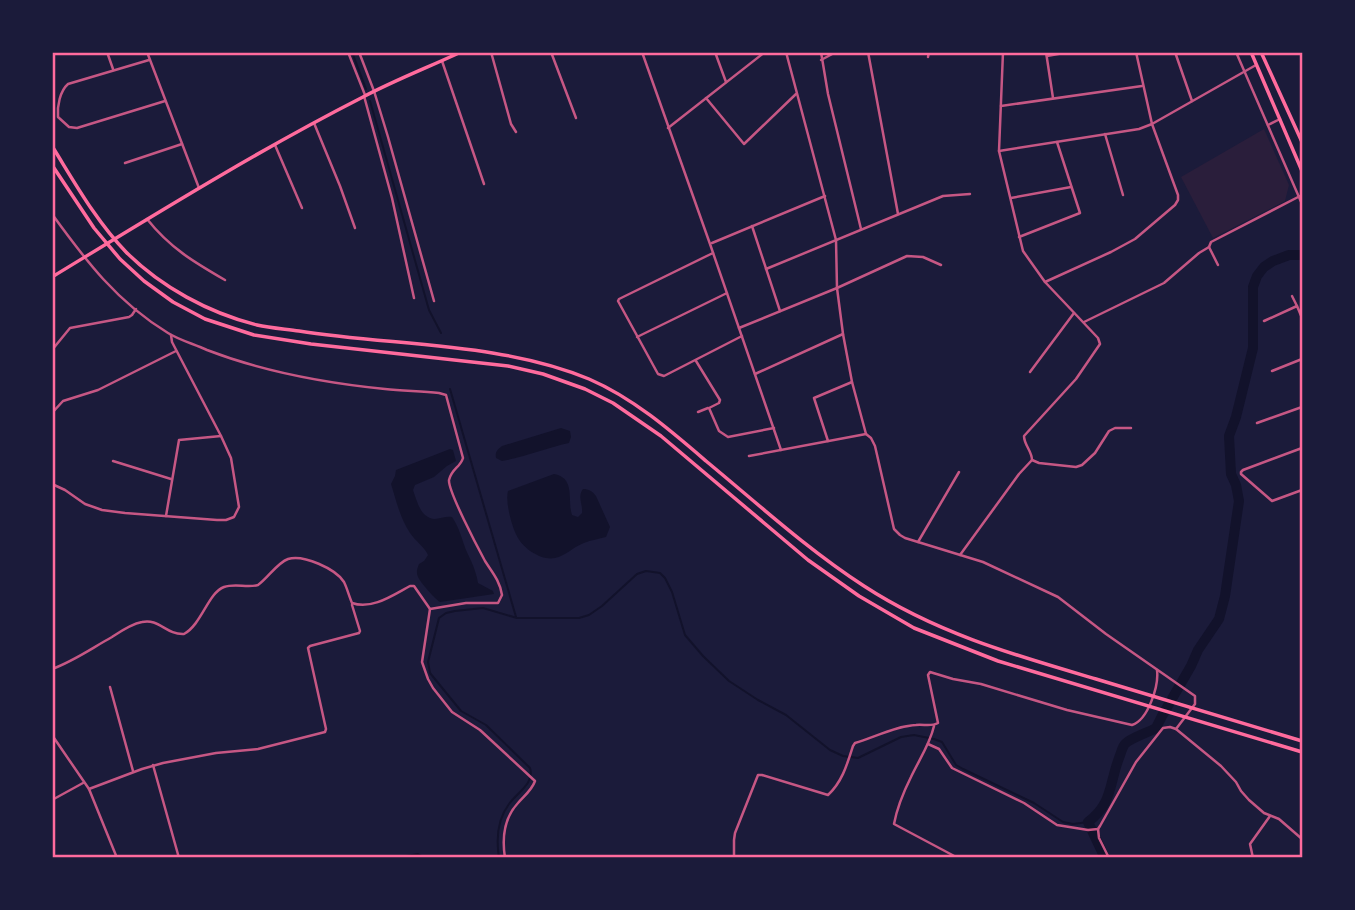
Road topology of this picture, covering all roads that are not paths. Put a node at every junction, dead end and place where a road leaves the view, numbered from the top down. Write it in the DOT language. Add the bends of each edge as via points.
graph roads {
  1 [pos="107,52"];
  2 [pos="147,52"];
  3 [pos="348,52"];
  4 [pos="359,52"];
  5 [pos="461,52"];
  6 [pos="491,52"];
  7 [pos="551,52"];
  8 [pos="642,52"];
  9 [pos="715,52"];
  10 [pos="765,52"];
  11 [pos="786,52"];
  12 [pos="821,52"];
  13 [pos="836,52"];
  14 [pos="868,52"];
  15 [pos="1003,52"];
  16 [pos="1069,52"];
  17 [pos="1136,52"];
  18 [pos="1175,52"];
  19 [pos="1236,52"];
  20 [pos="1251,52"];
  21 [pos="1261,52"];
  22 [pos="1046,54"];
  23 [pos="149,60"];
  24 [pos="821,60"];
  25 [pos="442,61"];
  26 [pos="1256,65"];
  27 [pos="113,70"];
  28 [pos="1244,72"];
  29 [pos="726,82"];
  30 [pos="1142,86"];
  31 [pos="374,91"];
  32 [pos="797,93"];
  33 [pos="365,96"];
  34 [pos="706,98"];
  35 [pos="1053,98"];
  36 [pos="165,101"];
  37 [pos="1192,101"];
  38 [pos="1000,106"];
  39 [pos="576,118"];
  40 [pos="1280,119"];
  41 [pos="314,123"];
  42 [pos="1152,124"];
  43 [pos="1268,125"];
  44 [pos="668,128"];
  45 [pos="516,132"];
  46 [pos="1105,134"];
  47 [pos="1057,142"];
  48 [pos="1303,142"];
  49 [pos="182,144"];
  50 [pos="275,145"];
  51 [pos="52,146"];
  52 [pos="999,151"];
  53 [pos="125,163"];
  54 [pos="52,164"];
  55 [pos="1303,170"];
  56 [pos="484,184"];
  57 [pos="1071,187"];
  58 [pos="199,188"];
  59 [pos="970,194"];
  60 [pos="1123,195"];
  61 [pos="1301,195"];
  62 [pos="825,196"];
  63 [pos="1011,198"];
  64 [pos="1303,204"];
  65 [pos="302,208"];
  66 [pos="52,214"];
  67 [pos="898,214"];
  68 [pos="147,219"];
  69 [pos="752,226"];
  70 [pos="355,228"];
  71 [pos="861,229"];
  72 [pos="1019,237"];
  73 [pos="836,240"];
  74 [pos="710,244"];
  75 [pos="1209,247"];
  76 [pos="713,253"];
  77 [pos="84,258"];
  78 [pos="941,265"];
  79 [pos="1218,265"];
  80 [pos="766,269"];
  81 [pos="52,277"];
  82 [pos="225,280"];
  83 [pos="1045,282"];
  84 [pos="837,288"];
  85 [pos="727,293"];
  86 [pos="1292,296"];
  87 [pos="414,298"];
  88 [pos="434,301"];
  89 [pos="1297,306"];
  90 [pos="136,309"];
  91 [pos="780,311"];
  92 [pos="1074,313"];
  93 [pos="1303,318"];
  94 [pos="1264,321"];
  95 [pos="1083,322"];
  96 [pos="739,328"];
  97 [pos="843,334"];
  98 [pos="172,335"];
  99 [pos="742,336"];
  100 [pos="637,337"];
  101 [pos="52,350"];
  102 [pos="177,351"];
  103 [pos="695,359"];
  104 [pos="1303,359"];
  105 [pos="1272,371"];
  106 [pos="1030,372"];
  107 [pos="755,374"];
  108 [pos="852,382"];
  109 [pos="1303,407"];
  110 [pos="709,408"];
  111 [pos="698,412"];
  112 [pos="52,413"];
  113 [pos="1257,423"];
  114 [pos="774,428"];
  115 [pos="1131,428"];
  116 [pos="866,434"];
  117 [pos="221,436"];
  118 [pos="828,441"];
  119 [pos="1303,448"];
  120 [pos="781,450"];
  121 [pos="749,456"];
  122 [pos="1032,460"];
  123 [pos="113,461"];
  124 [pos="959,472"];
  125 [pos="171,479"];
  126 [pos="52,484"];
  127 [pos="1303,490"];
  128 [pos="166,516"];
  129 [pos="918,542"];
  130 [pos="960,555"];
  131 [pos="352,603"];
  132 [pos="430,609"];
  133 [pos="52,669"];
  134 [pos="1157,669"];
  135 [pos="110,687"];
  136 [pos="933,728"];
  137 [pos="1176,729"];
  138 [pos="52,735"];
  139 [pos="1303,741"];
  140 [pos="928,743"];
  141 [pos="1303,752"];
  142 [pos="153,765"];
  143 [pos="134,772"];
  144 [pos="84,782"];
  145 [pos="89,789"];
  146 [pos="52,800"];
  147 [pos="1270,816"];
  148 [pos="1096,829"];
  149 [pos="1303,839"];
  150 [pos="117,858"];
  151 [pos="179,858"];
  152 [pos="505,858"];
  153 [pos="734,858"];
  154 [pos="958,858"];
  155 [pos="1110,858"];
  156 [pos="1252,858"];
  1 -- 27 [label="street"];
  2 -- 23 [label="street"];
  3 -- 33 [label="street"];
  4 -- 31 [label="street"];
  5 -- 25 [label="main road"];
  6 -- 45 [label="street"];
  7 -- 39 [label="street"];
  8 -- 44 [label="street"];
  9 -- 29 [label="street"];
  10 -- 29 [label="street"];
  11 -- 32 [label="street"];
  12 -- 24 [label="street"];
  13 -- 24 [label="street"];
  14 -- 67 [label="street"];
  15 -- 38 [label="street"];
  16 -- 22 [label="street"];
  17 -- 30 [label="street"];
  18 -- 37 [label="street"];
  19 -- 28 [label="street"];
  20 -- 26 [label="main road"];
  21 -- 48 [label="main road"];
  22 -- 35 [label="street"];
  23 -- 27 [label="street"];
  23 -- 36 [label="street"];
  24 -- 71 [label="street"];
  25 -- 31 [label="main road"];
  25 -- 56 [label="street"];
  26 -- 28 [label="street"];
  26 -- 40 [label="main road"];
  27 -- 36 [label="street" via="65,85 60,120 77,128"];
  28 -- 37 [label="street"];
  28 -- 43 [label="street"];
  29 -- 34 [label="street"];
  30 -- 35 [label="street"];
  30 -- 42 [label="street"];
  31 -- 33 [label="main road"];
  31 -- 88 [label="street"];
  32 -- 34 [label="street" via="744,144"];
  32 -- 62 [label="street"];
  33 -- 41 [label="main road"];
  33 -- 87 [label="street"];
  34 -- 44 [label="street"];
  35 -- 38 [label="street"];
  36 -- 49 [label="street"];
  37 -- 42 [label="street"];
  38 -- 52 [label="street"];
  40 -- 43 [label="street"];
  40 -- 55 [label="main road"];
  41 -- 50 [label="main road"];
  41 -- 70 [label="street"];
  42 -- 46 [label="street"];
  42 -- 83 [label="street" via="1178,195 1175,205 1135,239"];
  43 -- 61 [label="street"];
  44 -- 74 [label="street"];
  46 -- 47 [label="street"];
  46 -- 60 [label="street"];
  47 -- 52 [label="street"];
  47 -- 57 [label="street"];
  49 -- 53 [label="street"];
  49 -- 58 [label="street"];
  50 -- 58 [label="main road"];
  50 -- 65 [label="street"];
  51 -- 139 [label="main road" via="102,223 128,253 178,293 209,309 256,324 312,333 510,356 589,379 668,428 815,552 919,618 1001,652"];
  52 -- 63 [label="street"];
  54 -- 141 [label="main road" via="120,259 173,302 205,318 254,335 508,366 585,389 661,436 808,560 914,628 998,662"];
  57 -- 63 [label="street"];
  57 -- 72 [label="street" via="1080,213"];
  58 -- 68 [label="main road"];
  59 -- 67 [label="street" via="943,196"];
  61 -- 64 [label="street"];
  61 -- 75 [label="street"];
  62 -- 69 [label="street"];
  62 -- 73 [label="street"];
  63 -- 72 [label="street"];
  66 -- 77 [label="street"];
  67 -- 71 [label="street"];
  68 -- 77 [label="main road"];
  68 -- 82 [label="street" via="175,249"];
  69 -- 74 [label="street"];
  69 -- 80 [label="street"];
  71 -- 73 [label="street"];
  72 -- 83 [label="street"];
  73 -- 80 [label="street"];
  73 -- 84 [label="street"];
  74 -- 76 [label="street"];
  75 -- 79 [label="street"];
  75 -- 95 [label="street" via="1164,283"];
  76 -- 85 [label="street"];
  76 -- 100 [label="street" via="619,299"];
  77 -- 81 [label="main road"];
  77 -- 90 [label="street"];
  78 -- 84 [label="street" via="907,256"];
  80 -- 91 [label="street"];
  83 -- 92 [label="street"];
  84 -- 91 [label="street"];
  84 -- 97 [label="street"];
  85 -- 96 [label="street"];
  85 -- 100 [label="street"];
  86 -- 89 [label="street"];
  89 -- 93 [label="street"];
  89 -- 94 [label="street"];
  90 -- 98 [label="street"];
  90 -- 101 [label="street" via="129,317 70,328"];
  91 -- 96 [label="street"];
  92 -- 95 [label="street"];
  92 -- 106 [label="street"];
  95 -- 122 [label="street" via="1100,344 1076,379 1024,436"];
  96 -- 99 [label="street"];
  97 -- 107 [label="street"];
  97 -- 108 [label="street"];
  98 -- 102 [label="street"];
  98 -- 132 [label="street" via="232,359 293,375 446,395 463,458 452,471 449,488 478,550 500,583 502,595 498,603"];
  99 -- 103 [label="street"];
  99 -- 107 [label="street"];
  100 -- 103 [label="street" via="658,374 664,376"];
  102 -- 112 [label="street" via="98,390 63,401"];
  102 -- 117 [label="street"];
  103 -- 110 [label="street" via="720,400"];
  104 -- 105 [label="street"];
  107 -- 114 [label="street"];
  108 -- 116 [label="street"];
  108 -- 118 [label="street" via="814,398"];
  109 -- 113 [label="street"];
  110 -- 111 [label="street"];
  110 -- 114 [label="street" via="719,431 728,437"];
  114 -- 120 [label="street"];
  115 -- 122 [label="street" via="1109,431 1082,466"];
  116 -- 118 [label="street"];
  116 -- 129 [label="street" via="875,446 894,529"];
  117 -- 125 [label="street" via="179,440"];
  117 -- 128 [label="street" via="233,470 237,514 226,520"];
  118 -- 120 [label="street"];
  119 -- 127 [label="street" via="1241,474 1272,501"];
  120 -- 121 [label="street"];
  122 -- 130 [label="street"];
  123 -- 125 [label="street"];
  124 -- 129 [label="street"];
  125 -- 128 [label="street"];
  126 -- 128 [label="street" via="102,510"];
  129 -- 130 [label="street"];
  130 -- 134 [label="street" via="1058,597"];
  131 -- 132 [label="street" via="374,603 412,586"];
  131 -- 133 [label="street" via="344,582 334,572 291,559 258,585 229,585 219,590 184,634 153,621 142,622"];
  131 -- 142 [label="street" via="359,633 308,648 324,732 258,750"];
  132 -- 152 [label="street" via="422,662 433,688 452,712 480,730 534,780 509,816 503,838"];
  134 -- 136 [label="street" via="1156,691 1140,721 1132,725 930,672 938,720"];
  134 -- 137 [label="street" via="1195,696 1196,702"];
  135 -- 143 [label="street"];
  136 -- 140 [label="street"];
  136 -- 153 [label="street" via="904,726 855,743 838,785 827,795 758,775 735,833"];
  137 -- 147 [label="street"];
  137 -- 148 [label="street" via="1163,728 1151,742"];
  138 -- 144 [label="street"];
  140 -- 148 [label="street" via="955,769 1057,825"];
  140 -- 154 [label="street" via="894,824"];
  142 -- 143 [label="street"];
  142 -- 151 [label="street"];
  143 -- 145 [label="street"];
  144 -- 145 [label="street"];
  144 -- 146 [label="street"];
  145 -- 150 [label="street"];
  147 -- 149 [label="street"];
  147 -- 156 [label="street" via="1250,844"];
  148 -- 155 [label="street"];
}
